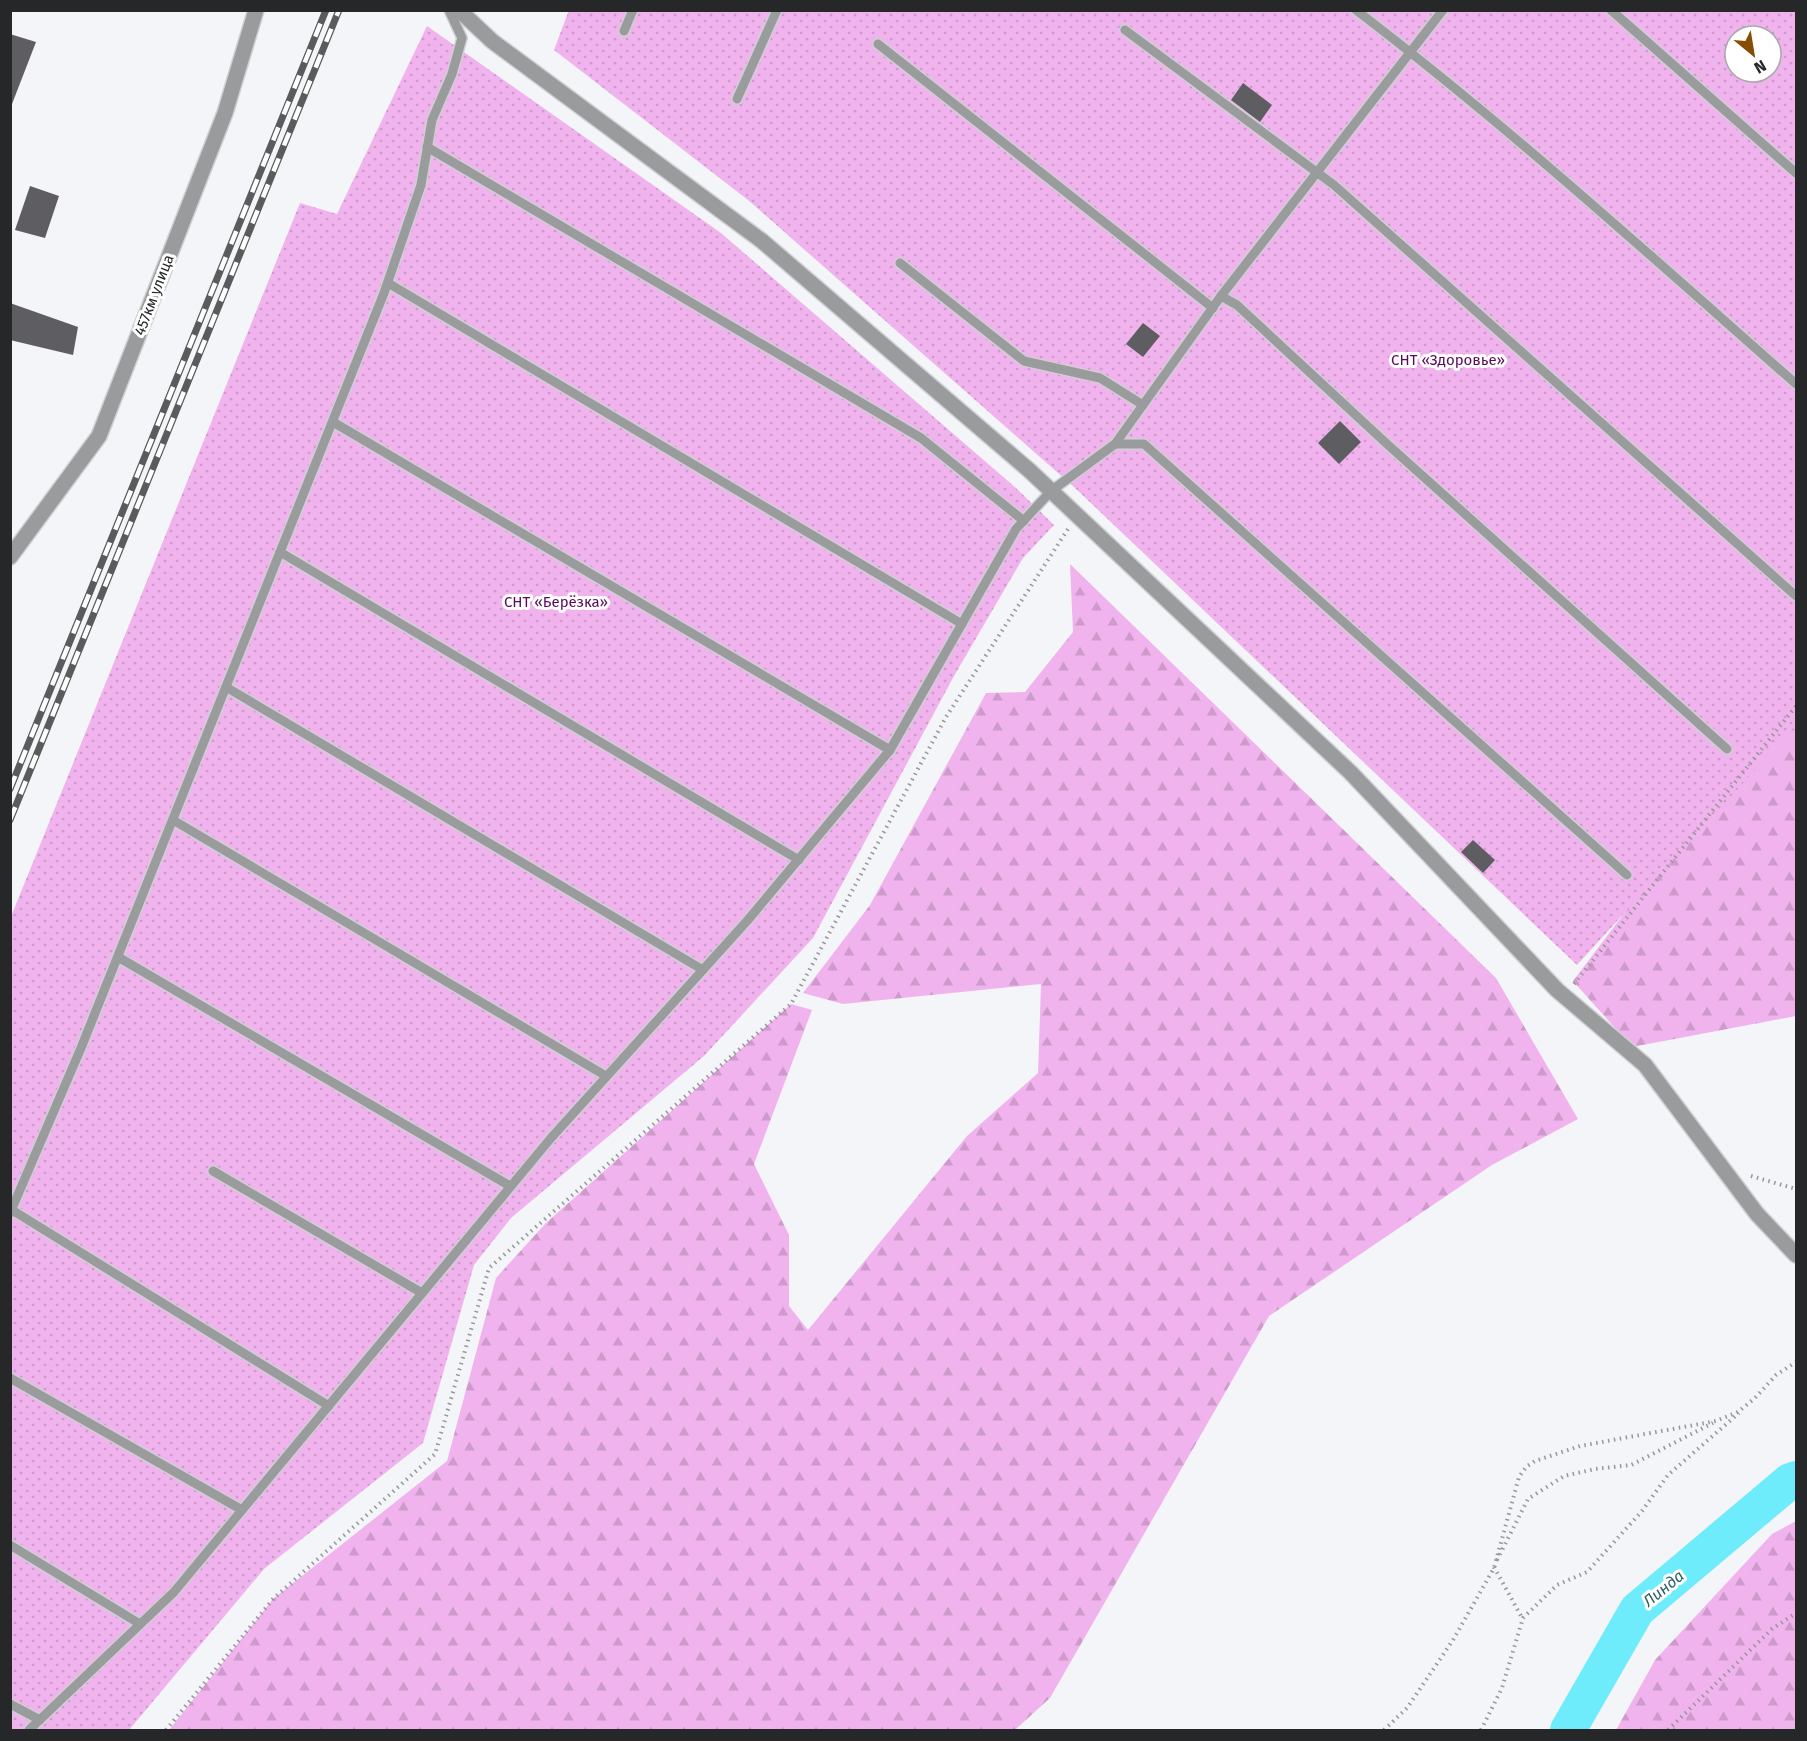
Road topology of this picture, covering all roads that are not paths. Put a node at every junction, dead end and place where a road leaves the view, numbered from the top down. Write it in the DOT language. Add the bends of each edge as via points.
graph roads {
  1 [pos="256,10"];
  2 [pos="449,10"];
  3 [pos="459,10"];
  4 [pos="633,10"];
  5 [pos="777,10"];
  6 [pos="1356,10"];
  7 [pos="1443,10"];
  8 [pos="1611,10"];
  9 [pos="1125,30"];
  10 [pos="624,31"];
  11 [pos="878,44"];
  12 [pos="1411,52"];
  13 [pos="737,99"];
  14 [pos="427,147"];
  15 [pos="1797,173"];
  16 [pos="1316,175"];
  17 [pos="900,263"];
  18 [pos="388,283"];
  19 [pos="1221,296"];
  20 [pos="1213,308"];
  21 [pos="1797,384"];
  22 [pos="1143,405"];
  23 [pos="333,422"];
  24 [pos="1115,444"];
  25 [pos="1051,491"];
  26 [pos="1024,520"];
  27 [pos="280,552"];
  28 [pos="10,557"];
  29 [pos="1797,596"];
  30 [pos="962,624"];
  31 [pos="226,687"];
  32 [pos="1727,749"];
  33 [pos="890,750"];
  34 [pos="173,820"];
  35 [pos="799,860"];
  36 [pos="1627,875"];
  37 [pos="118,957"];
  38 [pos="703,970"];
  39 [pos="606,1076"];
  40 [pos="213,1171"];
  41 [pos="510,1186"];
  42 [pos="11,1212"];
  43 [pos="1797,1256"];
  44 [pos="422,1293"];
  45 [pos="10,1378"];
  46 [pos="329,1406"];
  47 [pos="242,1510"];
  48 [pos="10,1545"];
  49 [pos="140,1624"];
  50 [pos="10,1704"];
  51 [pos="40,1720"];
  52 [pos="29,1731"];
  1 -- 28 [label="street, 457км улица" via="225,113 99,436"];
  2 -- 14 [label="lane" via="462,38 432,120"];
  3 -- 25 [label="street" via="492,41 762,241"];
  4 -- 10 [label="lane"];
  5 -- 13 [label="lane"];
  6 -- 12 [label="lane"];
  7 -- 12 [label="lane"];
  8 -- 15 [label="lane"];
  9 -- 16 [label="lane"];
  11 -- 20 [label="lane"];
  12 -- 16 [label="lane"];
  12 -- 21 [label="lane"];
  14 -- 18 [label="lane" via="421,185"];
  14 -- 26 [label="lane" via="921,438"];
  16 -- 19 [label="lane"];
  16 -- 29 [label="lane" via="1334,185"];
  17 -- 22 [label="lane" via="1024,361 1100,378"];
  18 -- 23 [label="lane"];
  18 -- 30 [label="lane"];
  19 -- 20 [label="lane"];
  19 -- 32 [label="lane" via="1237,305"];
  20 -- 22 [label="lane"];
  22 -- 24 [label="lane"];
  23 -- 27 [label="lane"];
  23 -- 33 [label="lane"];
  24 -- 25 [label="lane"];
  24 -- 36 [label="lane" via="1144,444"];
  25 -- 26 [label="lane"];
  25 -- 43 [label="street" via="1351,773 1564,996 1645,1065 1757,1214"];
  26 -- 30 [label="lane"];
  27 -- 31 [label="lane"];
  27 -- 35 [label="lane"];
  30 -- 33 [label="lane"];
  31 -- 34 [label="lane"];
  31 -- 38 [label="lane"];
  33 -- 35 [label="lane"];
  34 -- 37 [label="lane"];
  34 -- 39 [label="lane"];
  35 -- 38 [label="lane"];
  37 -- 41 [label="lane"];
  37 -- 42 [label="lane"];
  38 -- 39 [label="lane"];
  39 -- 41 [label="lane"];
  40 -- 44 [label="lane"];
  41 -- 44 [label="lane"];
  42 -- 46 [label="lane"];
  44 -- 46 [label="lane"];
  45 -- 47 [label="lane"];
  46 -- 47 [label="lane"];
  47 -- 49 [label="lane" via="174,1592"];
  48 -- 49 [label="lane"];
  49 -- 51 [label="lane"];
  50 -- 51 [label="lane"];
  51 -- 52 [label="lane"];
}
